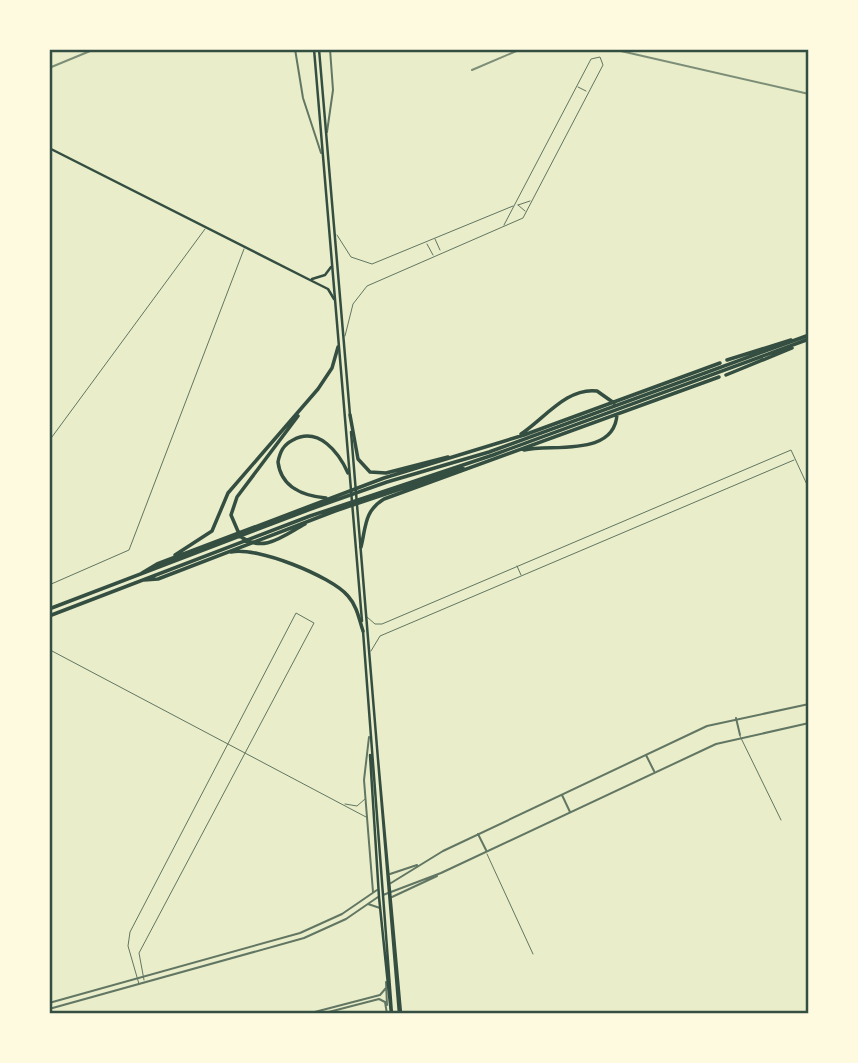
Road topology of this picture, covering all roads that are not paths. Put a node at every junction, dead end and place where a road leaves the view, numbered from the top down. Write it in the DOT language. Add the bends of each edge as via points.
graph roads {
  1 [pos="295,49"];
  2 [pos="314,49"];
  3 [pos="319,49"];
  4 [pos="330,49"];
  5 [pos="576,86"];
  6 [pos="589,92"];
  7 [pos="327,136"];
  8 [pos="49,148"];
  9 [pos="324,170"];
  10 [pos="533,201"];
  11 [pos="518,205"];
  12 [pos="515,206"];
  13 [pos="511,213"];
  14 [pos="526,214"];
  15 [pos="519,220"];
  16 [pos="504,225"];
  17 [pos="206,227"];
  18 [pos="336,233"];
  19 [pos="434,238"];
  20 [pos="427,242"];
  21 [pos="245,247"];
  22 [pos="440,253"];
  23 [pos="433,255"];
  24 [pos="331,267"];
  25 [pos="308,279"];
  26 [pos="334,299"];
  27 [pos="809,337"];
  28 [pos="344,338"];
  29 [pos="800,341"];
  30 [pos="338,347"];
  31 [pos="727,360"];
  32 [pos="720,363"];
  33 [pos="726,375"];
  34 [pos="719,377"];
  35 [pos="300,411"];
  36 [pos="350,415"];
  37 [pos="512,439"];
  38 [pos="49,441"];
  39 [pos="518,451"];
  40 [pos="471,452"];
  41 [pos="795,460"];
  42 [pos="486,462"];
  43 [pos="348,473"];
  44 [pos="372,485"];
  45 [pos="809,489"];
  46 [pos="375,495"];
  47 [pos="334,498"];
  48 [pos="337,508"];
  49 [pos="316,518"];
  50 [pos="361,547"];
  51 [pos="172,557"];
  52 [pos="215,557"];
  53 [pos="517,566"];
  54 [pos="140,574"];
  55 [pos="522,577"];
  56 [pos="142,579"];
  57 [pos="49,586"];
  58 [pos="49,609"];
  59 [pos="366,615"];
  60 [pos="49,616"];
  61 [pos="363,631"];
  62 [pos="52,651"];
  63 [pos="369,656"];
  64 [pos="809,704"];
  65 [pos="736,718"];
  66 [pos="809,723"];
  67 [pos="370,734"];
  68 [pos="740,736"];
  69 [pos="229,744"];
  70 [pos="371,748"];
  71 [pos="247,753"];
  72 [pos="646,755"];
  73 [pos="376,756"];
  74 [pos="654,772"];
  75 [pos="376,780"];
  76 [pos="366,794"];
  77 [pos="562,795"];
  78 [pos="343,803"];
  79 [pos="570,813"];
  80 [pos="781,820"];
  81 [pos="369,823"];
  82 [pos="478,834"];
  83 [pos="370,838"];
  84 [pos="376,850"];
  85 [pos="486,851"];
  86 [pos="424,862"];
  87 [pos="390,874"];
  88 [pos="377,875"];
  89 [pos="390,884"];
  90 [pos="378,890"];
  91 [pos="373,893"];
  92 [pos="392,894"];
  93 [pos="379,897"];
  94 [pos="367,904"];
  95 [pos="393,905"];
  96 [pos="380,908"];
  97 [pos="389,937"];
  98 [pos="533,954"];
  99 [pos="219,957"];
  100 [pos="220,962"];
  101 [pos="143,977"];
  102 [pos="137,979"];
  103 [pos="145,982"];
  104 [pos="386,982"];
  105 [pos="139,984"];
  106 [pos="386,988"];
  107 [pos="49,1003"];
  108 [pos="49,1009"];
  109 [pos="307,1014"];
  110 [pos="321,1014"];
  111 [pos="389,1014"];
  112 [pos="400,1014"];
  1 -- 9 [label="street" via="303,98"];
  2 -- 9 [label="main road"];
  3 -- 7 [label="main road"];
  4 -- 7 [label="street" via="333,90"];
  5 -- 6 [label="street"];
  5 -- 6 [label="street" via="592,58 600,57 603,65"];
  5 -- 12 [label="street"];
  6 -- 10 [label="street"];
  7 -- 18 [label="main road"];
  8 -- 17 [label="main road"];
  9 -- 24 [label="main road"];
  10 -- 11 [label="street"];
  10 -- 14 [label="street"];
  11 -- 12 [label="street"];
  11 -- 14 [label="street"];
  12 -- 13 [label="street"];
  12 -- 19 [label="street"];
  13 -- 15 [label="street"];
  13 -- 16 [label="street"];
  14 -- 15 [label="street"];
  15 -- 16 [label="street"];
  16 -- 22 [label="street"];
  17 -- 21 [label="main road"];
  17 -- 38 [label="street"];
  18 -- 20 [label="street" via="351,257 366,264"];
  18 -- 28 [label="main road"];
  19 -- 20 [label="street"];
  19 -- 22 [label="street"];
  20 -- 23 [label="street"];
  21 -- 25 [label="main road"];
  21 -- 57 [label="street" via="131,547 120,557"];
  22 -- 23 [label="street"];
  23 -- 28 [label="street" via="360,292"];
  24 -- 25 [label="main road" via="323,277"];
  24 -- 26 [label="main road"];
  25 -- 26 [label="main road" via="328,289"];
  26 -- 30 [label="main road"];
  27 -- 29 [label="highway"];
  28 -- 36 [label="main road"];
  29 -- 31 [label="highway"];
  29 -- 33 [label="highway"];
  29 -- 44 [label="highway" via="489,452"];
  29 -- 46 [label="highway"];
  30 -- 35 [label="highway" via="329,372"];
  30 -- 43 [label="main road"];
  32 -- 37 [label="highway"];
  34 -- 39 [label="highway"];
  35 -- 49 [label="highway" via="237,497 231,514 243,538 267,545"];
  35 -- 51 [label="highway" via="234,484 210,534"];
  36 -- 40 [label="highway" via="358,459 374,473"];
  36 -- 50 [label="main road"];
  37 -- 39 [label="highway" via="574,395 593,390 610,399 617,418 609,435 597,442"];
  37 -- 40 [label="highway"];
  39 -- 42 [label="highway"];
  40 -- 44 [label="highway"];
  41 -- 45 [label="street"];
  41 -- 53 [label="street" via="790,450"];
  41 -- 55 [label="street"];
  42 -- 46 [label="highway"];
  42 -- 50 [label="highway" via="380,501 366,518"];
  43 -- 47 [label="highway" via="332,448 315,437 301,436 282,449 278,467 285,481 304,494"];
  43 -- 61 [label="main road"];
  44 -- 47 [label="highway"];
  46 -- 48 [label="highway"];
  47 -- 51 [label="highway"];
  47 -- 54 [label="highway"];
  48 -- 49 [label="highway"];
  48 -- 56 [label="highway"];
  49 -- 52 [label="highway"];
  50 -- 59 [label="main road"];
  51 -- 54 [label="highway"];
  52 -- 56 [label="highway" via="158,579"];
  52 -- 61 [label="highway" via="257,552 333,584 352,602"];
  53 -- 55 [label="street"];
  53 -- 59 [label="street" via="382,624"];
  54 -- 58 [label="highway"];
  55 -- 63 [label="street" via="380,636"];
  56 -- 60 [label="highway"];
  59 -- 63 [label="main road"];
  61 -- 67 [label="main road"];
  62 -- 69 [label="street"];
  63 -- 73 [label="main road"];
  64 -- 65 [label="street"];
  65 -- 68 [label="street"];
  65 -- 72 [label="street" via="707,726"];
  66 -- 68 [label="street"];
  67 -- 70 [label="main road"];
  67 -- 76 [label="street"];
  68 -- 74 [label="street"];
  68 -- 80 [label="street"];
  69 -- 71 [label="street"];
  69 -- 71 [label="street" via="296,613 314,622"];
  69 -- 102 [label="street" via="130,932 128,946"];
  70 -- 75 [label="main road"];
  70 -- 84 [label="main road"];
  71 -- 78 [label="street"];
  71 -- 101 [label="street" via="139,953"];
  72 -- 74 [label="street"];
  72 -- 77 [label="street"];
  73 -- 75 [label="main road"];
  73 -- 87 [label="main road" via="381,767"];
  74 -- 79 [label="street"];
  75 -- 97 [label="main road"];
  76 -- 78 [label="street" via="360,805"];
  76 -- 81 [label="street"];
  77 -- 79 [label="street"];
  77 -- 82 [label="street"];
  78 -- 81 [label="street"];
  79 -- 85 [label="street"];
  81 -- 83 [label="street"];
  82 -- 85 [label="street"];
  82 -- 86 [label="street"];
  83 -- 84 [label="street"];
  83 -- 91 [label="street"];
  84 -- 88 [label="main road"];
  85 -- 92 [label="street"];
  85 -- 98 [label="street"];
  86 -- 87 [label="street"];
  86 -- 89 [label="street"];
  87 -- 88 [label="main road" via="384,880"];
  87 -- 89 [label="main road"];
  88 -- 90 [label="main road"];
  89 -- 90 [label="street"];
  89 -- 92 [label="main road"];
  90 -- 91 [label="street"];
  90 -- 93 [label="main road"];
  91 -- 99 [label="street" via="320,926"];
  92 -- 93 [label="street"];
  92 -- 95 [label="main road"];
  93 -- 94 [label="street"];
  93 -- 96 [label="main road"];
  94 -- 96 [label="street"];
  94 -- 100 [label="street" via="304,939"];
  95 -- 96 [label="main road"];
  95 -- 112 [label="main road"];
  96 -- 104 [label="main road"];
  97 -- 111 [label="main road"];
  97 -- 112 [label="main road"];
  99 -- 100 [label="street"];
  99 -- 101 [label="street"];
  100 -- 103 [label="street"];
  101 -- 102 [label="street"];
  101 -- 103 [label="street"];
  102 -- 105 [label="street"];
  102 -- 107 [label="street"];
  103 -- 105 [label="street"];
  104 -- 106 [label="street"];
  104 -- 111 [label="main road"];
  105 -- 108 [label="street"];
  106 -- 109 [label="street" via="380,995"];
  106 -- 111 [label="street"];
  110 -- 111 [label="street" via="381,999"];
}
